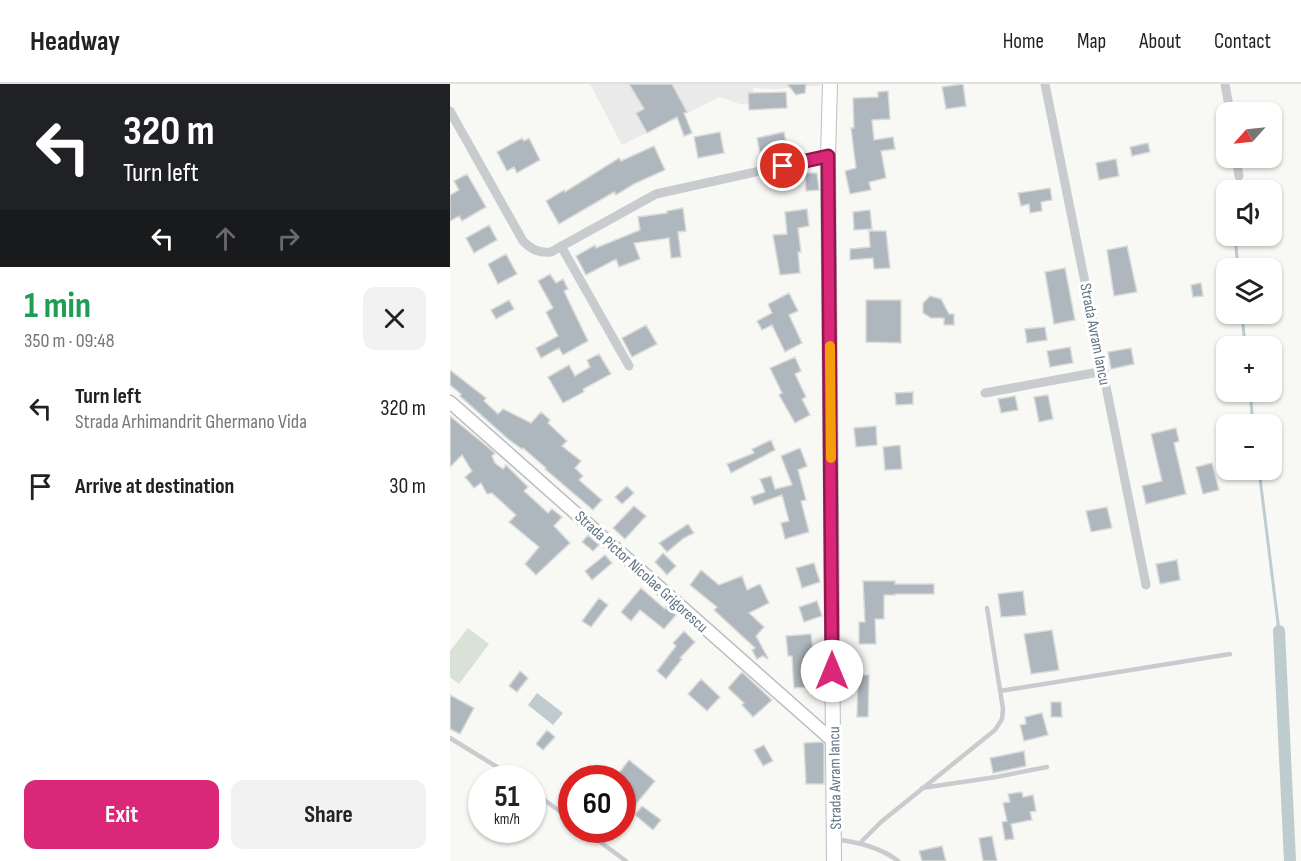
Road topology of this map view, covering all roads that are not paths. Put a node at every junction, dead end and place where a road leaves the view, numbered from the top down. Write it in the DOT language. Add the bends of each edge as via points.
graph roads {
  1 [pos="830,84"];
  2 [pos="1045,84"];
  3 [pos="1225,84"];
  4 [pos="1228,102"];
  5 [pos="450,111"];
  6 [pos="828,156"];
  7 [pos="1238,168"];
  8 [pos="1239,176"];
  9 [pos="561,246"];
  10 [pos="629,366"];
  11 [pos="1104,370"];
  12 [pos="985,393"];
  13 [pos="450,402"];
  14 [pos="1146,585"];
  15 [pos="987,608"];
  16 [pos="1230,654"];
  17 [pos="1000,691"];
  18 [pos="450,738"];
  19 [pos="833,741"];
  20 [pos="494,765"];
  21 [pos="1047,767"];
  22 [pos="922,788"];
  23 [pos="834,839"];
  24 [pos="602,843"];
  25 [pos="860,843"];
  26 [pos="626,861"];
  27 [pos="834,861"];
  28 [pos="898,861"];
  1 -- 6 [label="main road, Strada Avram Iancu"];
  2 -- 11 [label="street, Strada Avram Iancu"];
  3 -- 4 [label="street"];
  5 -- 9 [label="street" via="529,248 543,253"];
  6 -- 9 [label="street" via="656,194"];
  6 -- 19 [label="main road, Strada Avram Iancu"];
  7 -- 8 [label="street"];
  9 -- 10 [label="street"];
  11 -- 12 [label="street"];
  11 -- 14 [label="street, Strada Avram Iancu"];
  13 -- 19 [label="main road, Strada Pictor Nicolae Grigorescu"];
  15 -- 17 [label="lane"];
  16 -- 17 [label="lane"];
  17 -- 22 [label="lane" via="1002,719 995,730"];
  18 -- 20 [label="lane"];
  19 -- 23 [label="main road, Strada Avram Iancu"];
  21 -- 22 [label="lane"];
  22 -- 25 [label="lane"];
  23 -- 25 [label="lane"];
  23 -- 27 [label="main road, Strada Avram Iancu"];
  24 -- 26 [label="lane"];
  25 -- 28 [label="lane"];
}
